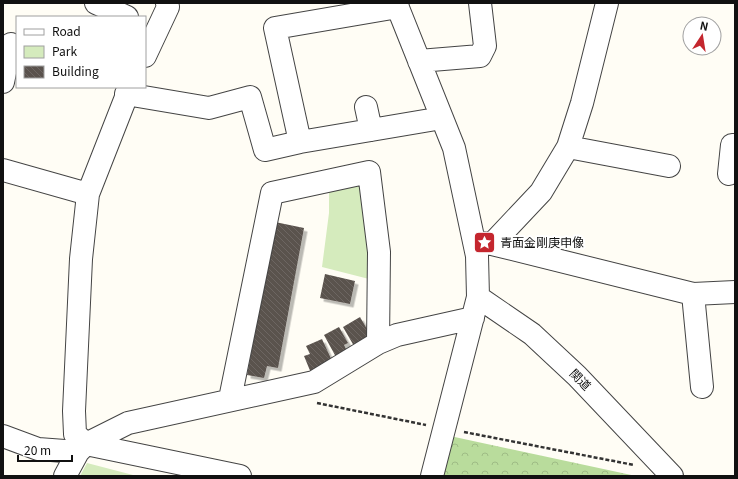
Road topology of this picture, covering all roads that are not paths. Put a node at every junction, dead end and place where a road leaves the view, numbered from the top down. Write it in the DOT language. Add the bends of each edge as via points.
graph roads {
  1 [pos="96,3"];
  2 [pos="167,3"];
  3 [pos="480,3"];
  4 [pos="607,3"];
  5 [pos="397,5"];
  6 [pos="125,16"];
  7 [pos="151,28"];
  8 [pos="11,44"];
  9 [pos="146,51"];
  10 [pos="419,61"];
  11 [pos="3,82"];
  12 [pos="128,90"];
  13 [pos="366,107"];
  14 [pos="442,118"];
  15 [pos="371,130"];
  16 [pos="300,142"];
  17 [pos="735,145"];
  18 [pos="568,146"];
  19 [pos="669,166"];
  20 [pos="3,170"];
  21 [pos="729,174"];
  22 [pos="88,194"];
  23 [pos="484,244"];
  24 [pos="735,292"];
  25 [pos="693,294"];
  26 [pos="478,297"];
  27 [pos="473,318"];
  28 [pos="378,343"];
  29 [pos="702,387"];
  30 [pos="230,399"];
  31 [pos="3,436"];
  32 [pos="82,448"];
  33 [pos="65,476"];
  34 [pos="240,476"];
  35 [pos="432,476"];
  36 [pos="672,476"];
  1 -- 6 [label="street"];
  2 -- 7 [label="street" via="168,7"];
  3 -- 10 [label="street" via="484,46 480,56"];
  4 -- 18 [label="street"];
  5 -- 10 [label="street"];
  5 -- 16 [label="street" via="275,28"];
  7 -- 9 [label="street"];
  8 -- 11 [label="street"];
  10 -- 14 [label="street"];
  12 -- 16 [label="street" via="209,108 250,97 265,150"];
  12 -- 22 [label="street"];
  13 -- 15 [label="street"];
  14 -- 15 [label="street"];
  14 -- 23 [label="street"];
  15 -- 16 [label="street"];
  17 -- 21 [label="street" via="732,145"];
  18 -- 19 [label="street"];
  18 -- 23 [label="street" via="541,192"];
  20 -- 22 [label="street"];
  22 -- 32 [label="street" via="81,259 74,411 75,434"];
  23 -- 25 [label="street"];
  23 -- 26 [label="street"];
  24 -- 25 [label="street"];
  25 -- 29 [label="street"];
  26 -- 27 [label="street"];
  26 -- 36 [label="street, 関道" via="532,334 577,376"];
  27 -- 28 [label="street" via="397,335"];
  27 -- 35 [label="street"];
  28 -- 30 [label="street" via="314,382"];
  28 -- 30 [label="street" via="379,252 369,172 272,193"];
  30 -- 32 [label="street" via="128,423"];
  31 -- 32 [label="street" via="38,449"];
  32 -- 33 [label="street"];
  32 -- 34 [label="street"];
}
